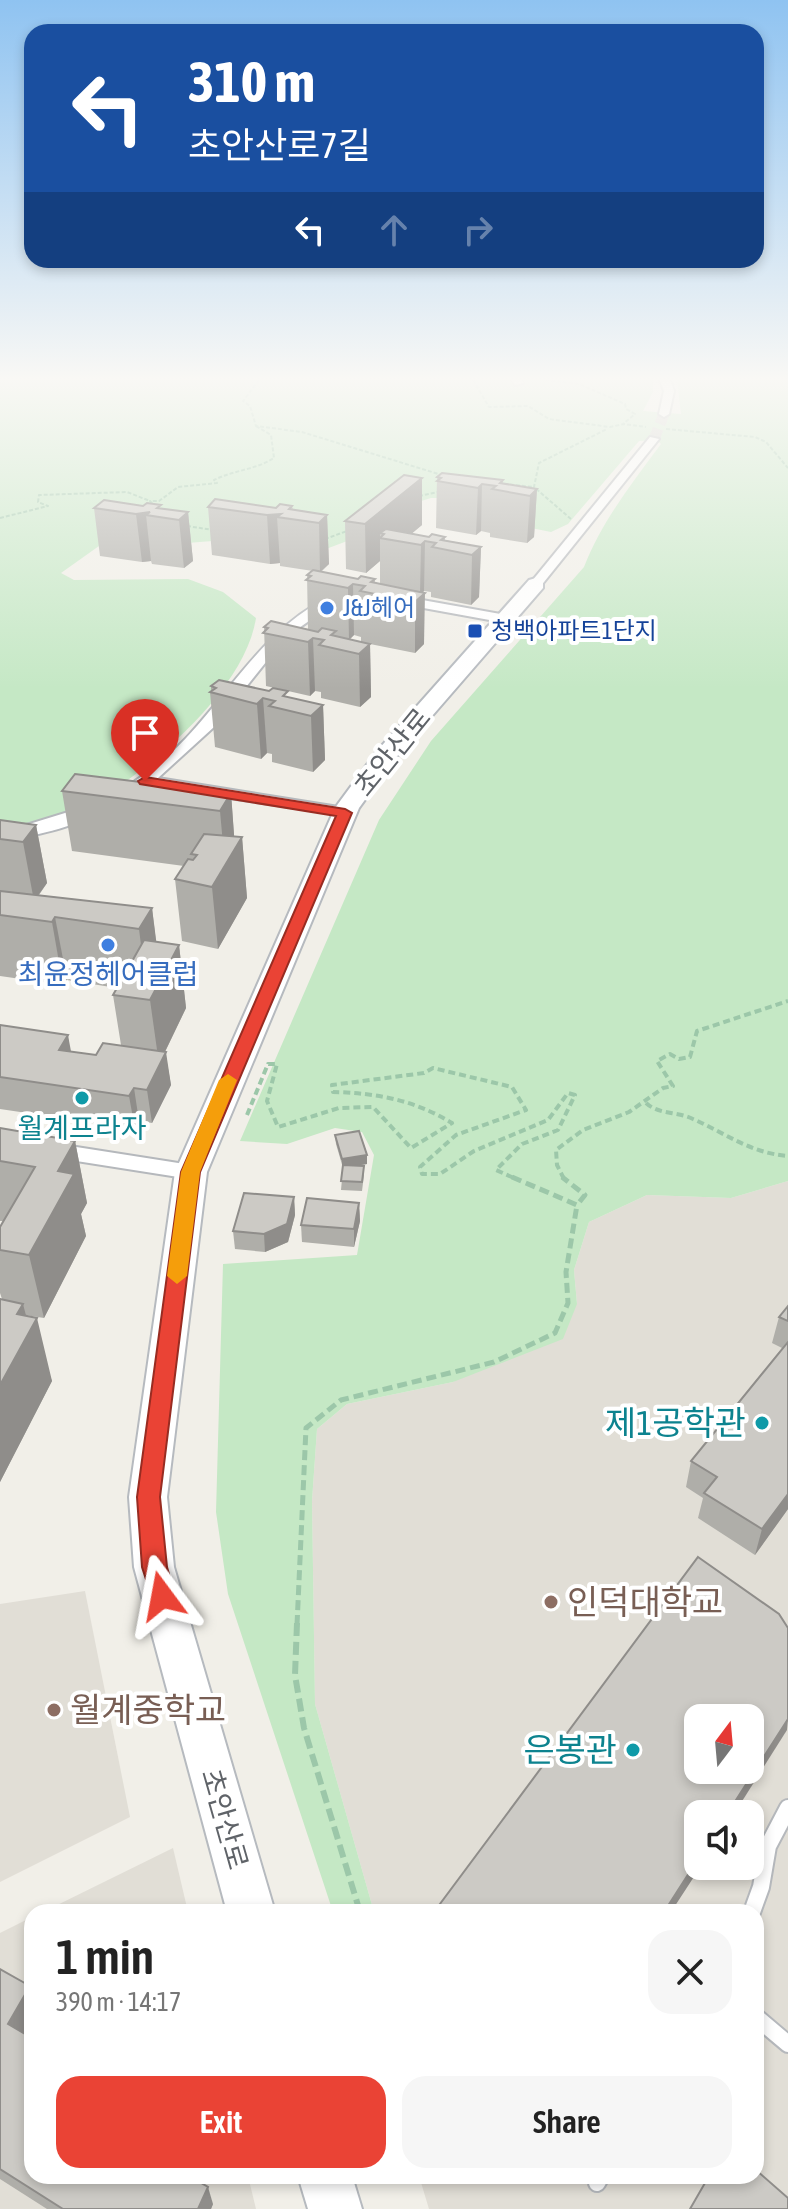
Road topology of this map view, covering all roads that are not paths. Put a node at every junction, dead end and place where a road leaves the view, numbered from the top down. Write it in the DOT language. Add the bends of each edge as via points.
graph roads {
  1 [pos="614,483"];
  2 [pos="536,584"];
  3 [pos="380,596"];
  4 [pos="349,597"];
  5 [pos="506,619"];
  6 [pos="145,781"];
  7 [pos="345,813"];
  8 [pos="0,838"];
  9 [pos="0,1142"];
  10 [pos="191,1172"];
  11 [pos="788,1808"];
  12 [pos="249,1904"];
  13 [pos="755,1904"];
  14 [pos="764,2024"];
  15 [pos="788,2044"];
  16 [pos="327,2184"];
  17 [pos="335,2209"];
  1 -- 2 [label="street, 초안산로"];
  2 -- 5 [label="street, 초안산로"];
  3 -- 5 [label="street"];
  4 -- 6 [label="street" via="308,610 273,639 184,750"];
  5 -- 7 [label="street, 초안산로" via="385,756"];
  6 -- 7 [label="street"];
  6 -- 8 [label="street" via="74,818"];
  7 -- 10 [label="street, 초안산로"];
  9 -- 10 [label="street"];
  10 -- 12 [label="street, 초안산로" via="148,1497 154,1567"];
  11 -- 13 [label="lane" via="768,1846"];
  14 -- 15 [label="lane"];
  16 -- 17 [label="street"];
}
